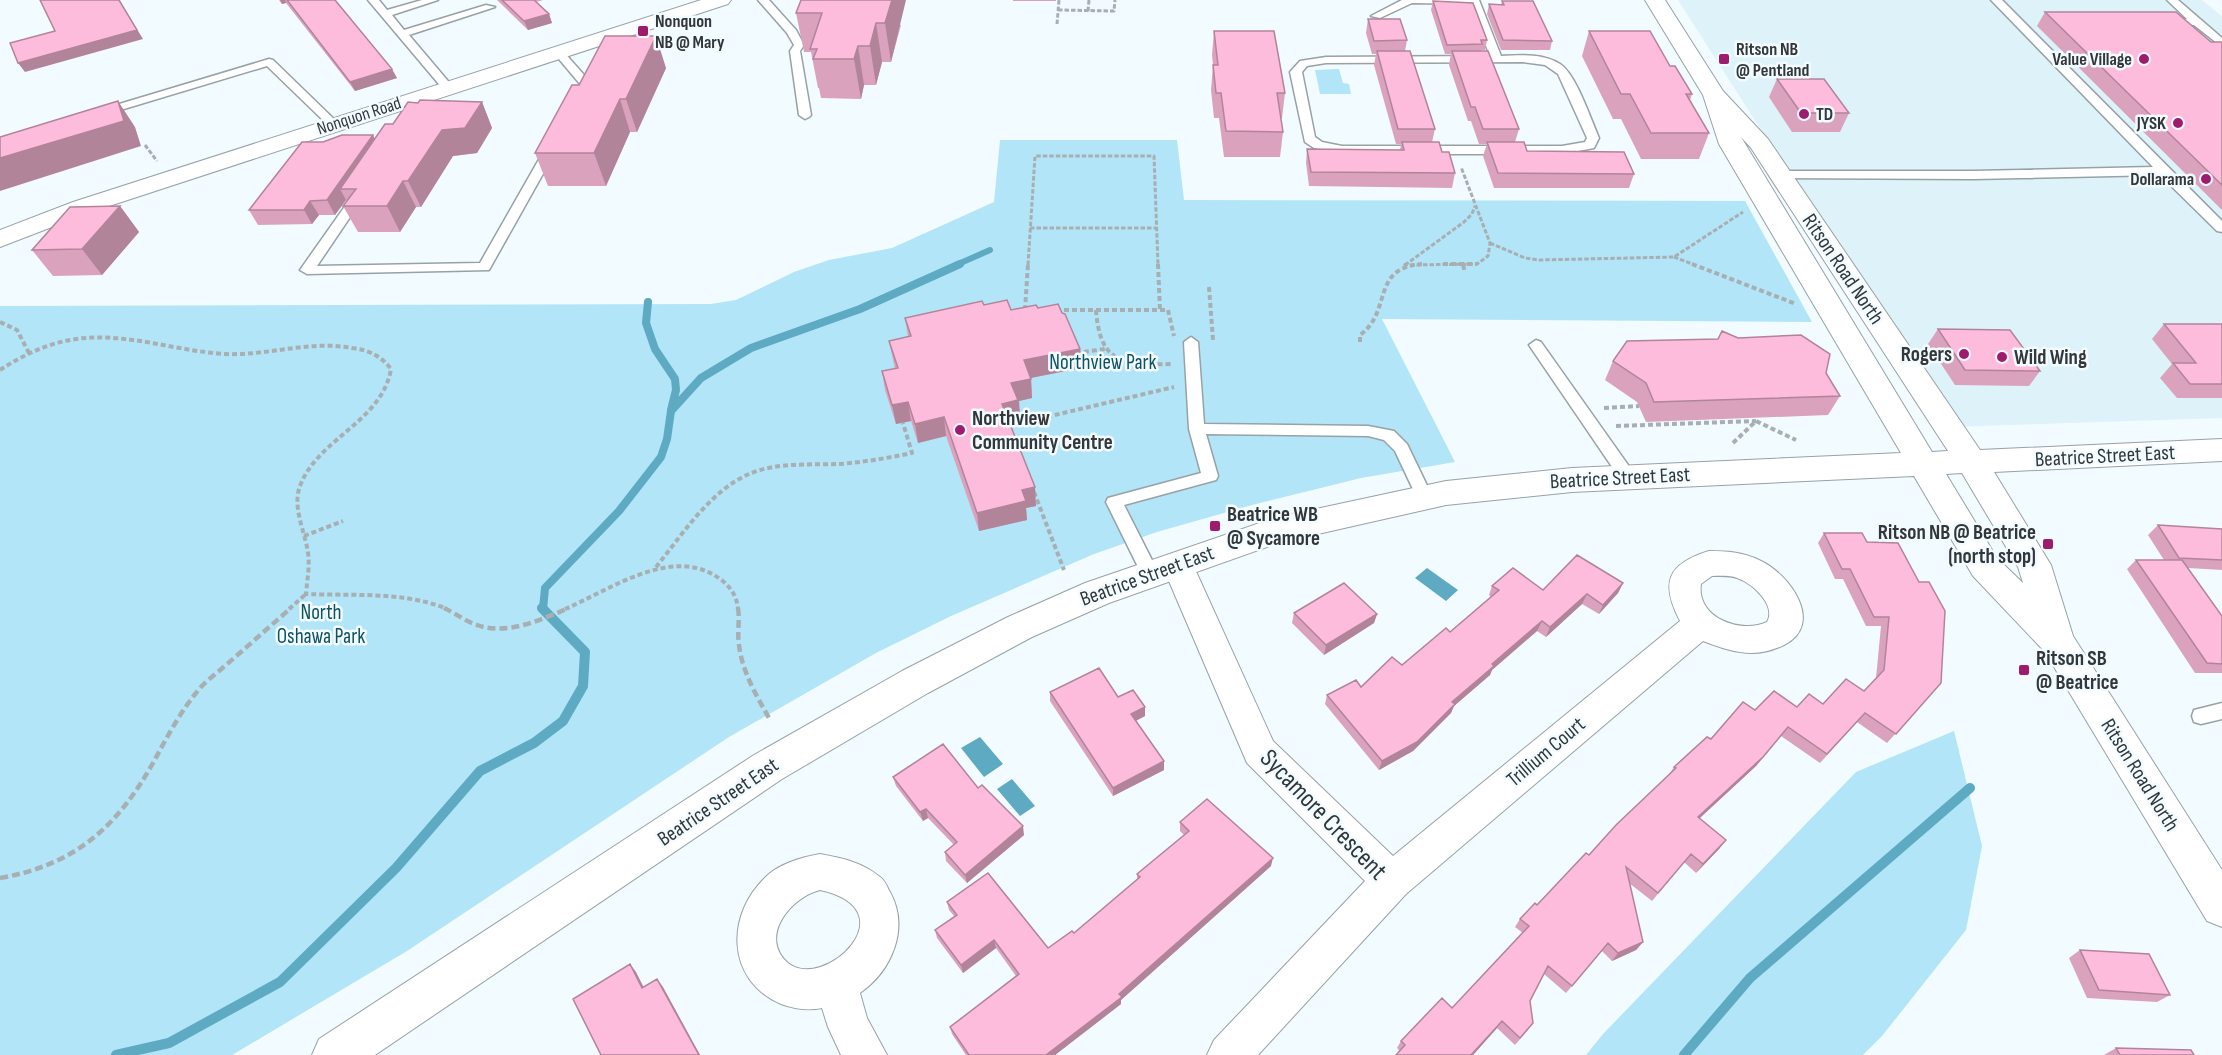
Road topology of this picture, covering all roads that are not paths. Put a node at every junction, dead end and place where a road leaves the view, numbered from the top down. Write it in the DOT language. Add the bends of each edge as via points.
graph roads {
  1 [pos="373,0"];
  2 [pos="433,0"];
  3 [pos="721,0"];
  4 [pos="763,0"];
  5 [pos="1411,0"];
  6 [pos="1655,0"];
  7 [pos="1996,0"];
  8 [pos="2172,0"];
  9 [pos="1474,1"];
  10 [pos="695,4"];
  11 [pos="490,7"];
  12 [pos="385,14"];
  13 [pos="1376,16"];
  14 [pos="2017,21"];
  15 [pos="2036,21"];
  16 [pos="2156,21"];
  17 [pos="2197,22"];
  18 [pos="401,34"];
  19 [pos="2222,44"];
  20 [pos="558,52"];
  21 [pos="1497,58"];
  22 [pos="1714,95"];
  23 [pos="429,98"];
  24 [pos="576,109"];
  25 [pos="805,114"];
  26 [pos="90,116"];
  27 [pos="333,124"];
  28 [pos="557,139"];
  29 [pos="2161,171"];
  30 [pos="1780,175"];
  31 [pos="365,185"];
  32 [pos="2222,228"];
  33 [pos="0,239"];
  34 [pos="1191,342"];
  35 [pos="1536,345"];
  36 [pos="1197,429"];
  37 [pos="2222,450"];
  38 [pos="1972,463"];
  39 [pos="1924,465"];
  40 [pos="1628,476"];
  41 [pos="1425,498"];
  42 [pos="1164,569"];
  43 [pos="1700,624"];
  44 [pos="2058,642"];
  45 [pos="2222,711"];
  46 [pos="2201,716"];
  47 [pos="1392,881"];
  48 [pos="2222,907"];
  49 [pos="836,984"];
  50 [pos="335,1055"];
  51 [pos="865,1055"];
  52 [pos="1229,1055"];
  1 -- 12 [label="lane"];
  2 -- 12 [label="lane"];
  3 -- 10 [label="street, Nonquon Road"];
  4 -- 25 [label="lane" via="799,45 795,51"];
  5 -- 9 [label="lane"];
  5 -- 13 [label="lane"];
  6 -- 22 [label="main road, Ritson Road North"];
  7 -- 14 [label="lane"];
  8 -- 17 [label="lane"];
  9 -- 21 [label="lane"];
  10 -- 20 [label="street, Nonquon Road"];
  11 -- 18 [label="lane"];
  12 -- 18 [label="lane"];
  14 -- 15 [label="lane"];
  14 -- 29 [label="lane"];
  16 -- 17 [label="lane"];
  17 -- 19 [label="lane"];
  18 -- 23 [label="lane"];
  20 -- 23 [label="street, Nonquon Road"];
  20 -- 24 [label="lane" via="586,84"];
  21 -- 21 [label="lane" via="1304,63 1296,72 1306,132 1318,145 1342,150 1569,149 1590,145 1593,138 1557,66 1540,60"];
  22 -- 30 [label="main road, Ritson Road North" via="1760,144"];
  22 -- 39 [label="main road, Ritson Road North" via="1731,144"];
  23 -- 27 [label="street, Nonquon Road"];
  26 -- 27 [label="lane" via="269,62"];
  27 -- 33 [label="street, Nonquon Road" via="82,207"];
  28 -- 31 [label="lane" via="484,267 307,270"];
  29 -- 30 [label="lane"];
  29 -- 32 [label="lane"];
  30 -- 38 [label="main road, Ritson Road North"];
  34 -- 36 [label="lane"];
  35 -- 40 [label="lane"];
  36 -- 41 [label="lane" via="1368,431 1389,435 1401,448"];
  36 -- 42 [label="lane" via="1209,476 1114,502"];
  37 -- 38 [label="main road, Beatrice Street East"];
  38 -- 39 [label="main road, Beatrice Street East"];
  38 -- 44 [label="main road, Ritson Road North" via="2034,565"];
  39 -- 40 [label="main road, Beatrice Street East"];
  39 -- 44 [label="main road, Ritson Road North" via="1985,567"];
  40 -- 41 [label="main road, Beatrice Street East"];
  41 -- 42 [label="main road, Beatrice Street East" via="1274,531"];
  42 -- 47 [label="street, Sycamore Crescent" via="1260,752"];
  42 -- 50 [label="main road, Beatrice Street East" via="1097,592 1020,627 768,767"];
  43 -- 47 [label="street, Trillium Court"];
  44 -- 48 [label="main road, Ritson Road North"];
  45 -- 46 [label="lane"];
  47 -- 52 [label="street, Sycamore Crescent"];
  49 -- 51 [label="street" via="849,1027"];
}
